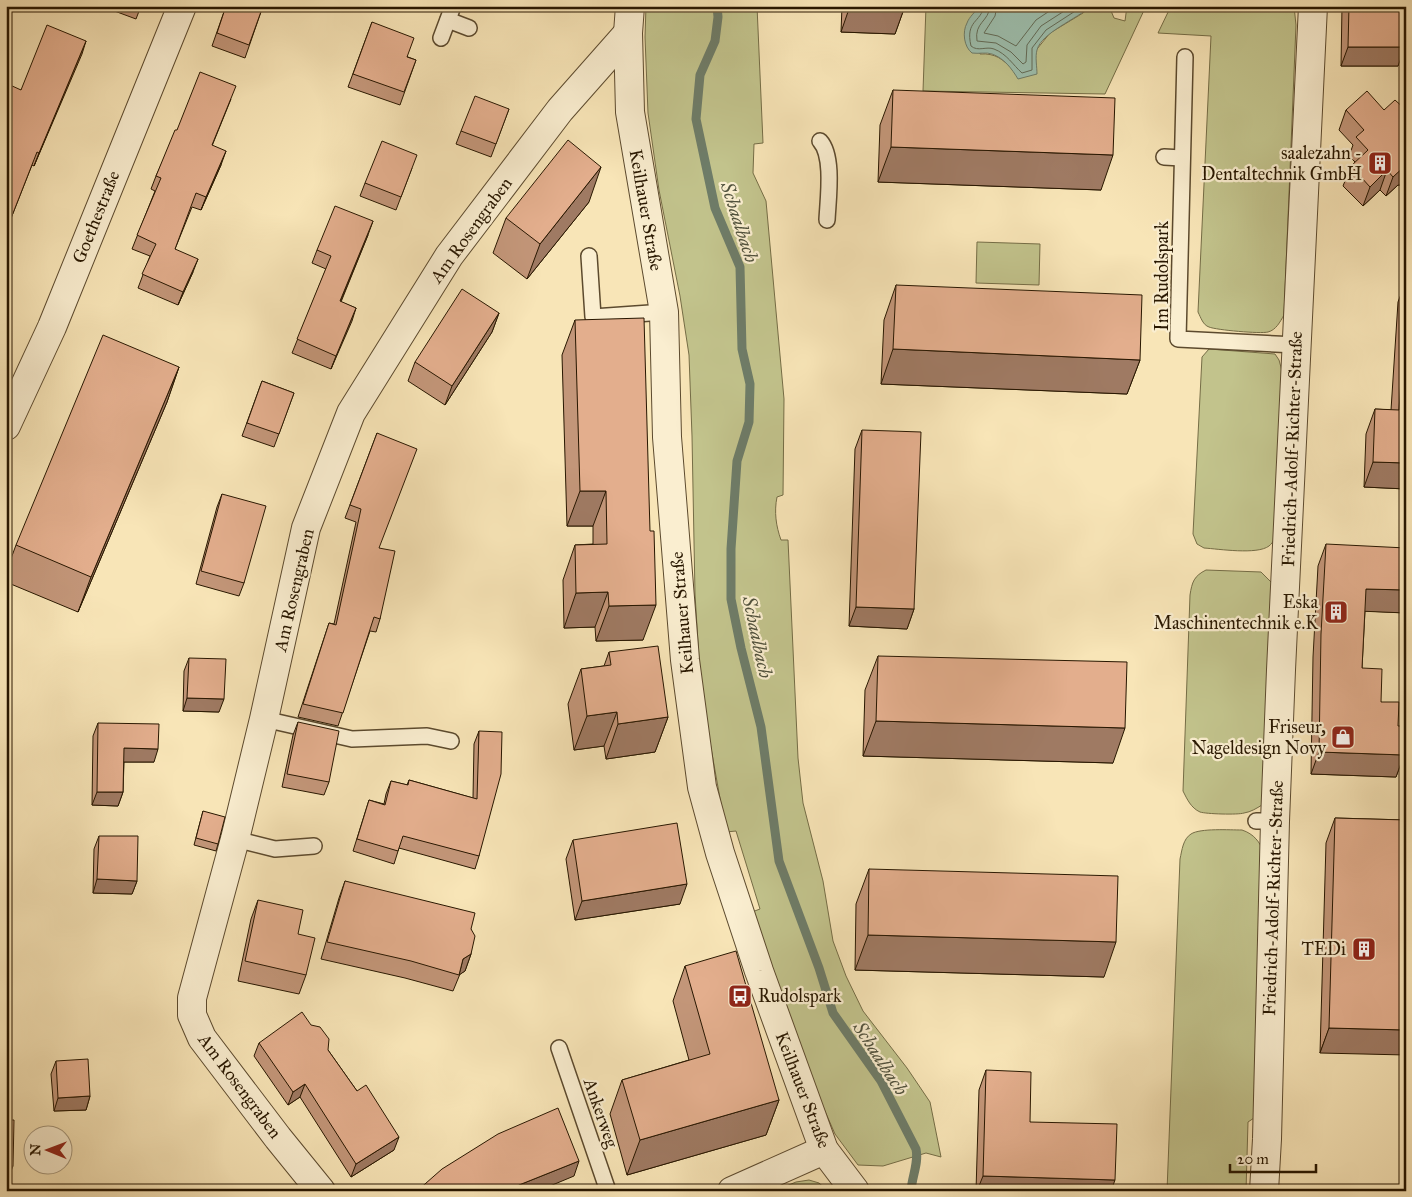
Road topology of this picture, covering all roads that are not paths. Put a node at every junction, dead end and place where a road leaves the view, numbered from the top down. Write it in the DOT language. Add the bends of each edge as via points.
graph roads {
  1 [pos="182,6"];
  2 [pos="630,6"];
  3 [pos="1313,6"];
  4 [pos="450,13"];
  5 [pos="469,28"];
  6 [pos="628,33"];
  7 [pos="441,38"];
  8 [pos="1185,57"];
  9 [pos="820,141"];
  10 [pos="1164,157"];
  11 [pos="1182,158"];
  12 [pos="827,220"];
  13 [pos="589,256"];
  14 [pos="664,312"];
  15 [pos="1296,345"];
  16 [pos="6,426"];
  17 [pos="264,719"];
  18 [pos="451,741"];
  19 [pos="235,839"];
  20 [pos="314,846"];
  21 [pos="559,1048"];
  22 [pos="824,1150"];
  23 [pos="321,1191"];
  24 [pos="608,1191"];
  25 [pos="732,1191"];
  26 [pos="856,1191"];
  27 [pos="1264,1191"];
  1 -- 16 [label="street, Goethestraße" via="52,327"];
  2 -- 6 [label="street, Keilhauer Straße"];
  3 -- 15 [label="street, Friedrich-Adolf-Richter-Straße"];
  4 -- 5 [label="lane"];
  4 -- 7 [label="lane"];
  6 -- 14 [label="street, Keilhauer Straße" via="630,112"];
  6 -- 17 [label="street, Am Rosengraben" via="560,110 450,256 351,413 306,528"];
  8 -- 11 [label="lane, Im Rudolspark"];
  9 -- 12 [label="lane" via="828,156"];
  10 -- 11 [label="lane"];
  11 -- 15 [label="lane, Im Rudolspark" via="1178,339"];
  13 -- 14 [label="lane" via="593,317"];
  14 -- 22 [label="street, Keilhauer Straße" via="667,437 685,660 702,787 759,971"];
  15 -- 27 [label="street, Friedrich-Adolf-Richter-Straße" via="1265,821 1267,1139"];
  17 -- 18 [label="lane" via="352,739 427,736"];
  17 -- 19 [label="street, Am Rosengraben"];
  19 -- 20 [label="lane" via="275,849"];
  19 -- 23 [label="street, Am Rosengraben" via="192,998 192,1015 202,1038"];
  21 -- 24 [label="lane, Ankerweg"];
  22 -- 25 [label="street"];
  22 -- 26 [label="street, Keilhauer Straße"];
}
